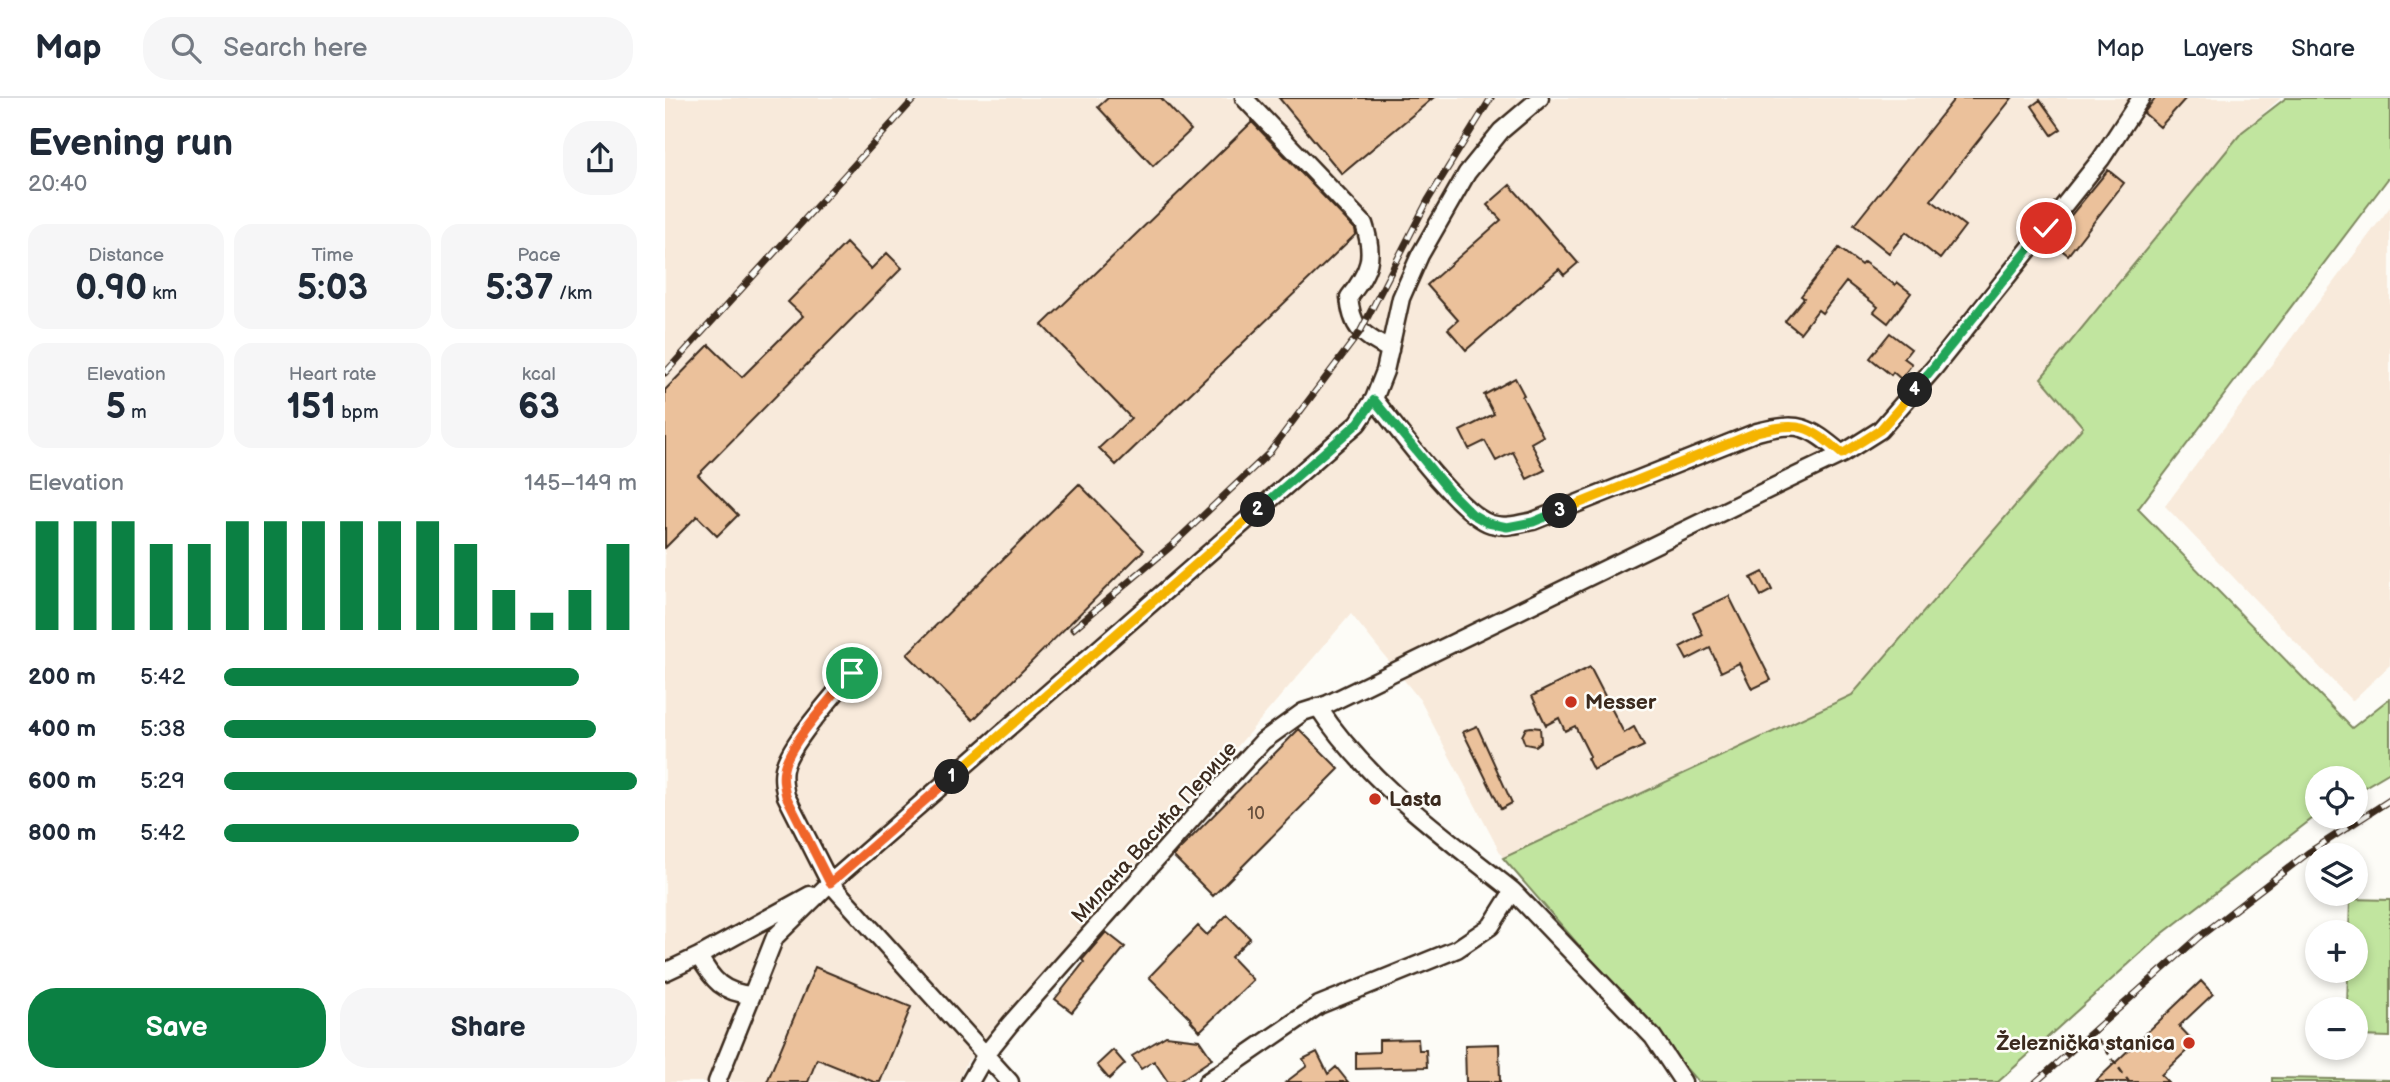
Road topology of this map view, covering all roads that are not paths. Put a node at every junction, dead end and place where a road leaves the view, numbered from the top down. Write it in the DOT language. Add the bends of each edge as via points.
graph roads {
  1 [pos="1244,98"];
  2 [pos="1540,98"];
  3 [pos="2141,98"];
  4 [pos="1390,350"];
  5 [pos="1374,400"];
  6 [pos="1842,454"];
  7 [pos="852,673"];
  8 [pos="1318,707"];
  9 [pos="830,883"];
  10 [pos="1513,891"];
  11 [pos="699,956"];
  12 [pos="665,972"];
  13 [pos="752,995"];
  14 [pos="986,1054"];
  15 [pos="717,1082"];
  16 [pos="970,1082"];
  17 [pos="1010,1082"];
  18 [pos="1207,1082"];
  19 [pos="1683,1082"];
  1 -- 4 [label="street" via="1364,224 1371,256 1362,281 1349,297 1351,317 1360,332"];
  2 -- 4 [label="street" via="1501,131 1467,173 1401,298"];
  3 -- 6 [label="street, Милана Васића Перице" via="2101,159 1935,367 1880,430"];
  4 -- 5 [label="street"];
  5 -- 6 [label="street" via="1472,514 1507,527 1533,522 1784,425 1817,432"];
  5 -- 9 [label="street" via="1358,423"];
  6 -- 8 [label="street, Милана Васића Перице"];
  7 -- 9 [label="street" via="784,767 786,796"];
  8 -- 10 [label="street" via="1368,770"];
  8 -- 14 [label="street, Милана Васића Перице" via="1303,712 1263,741"];
  9 -- 11 [label="street"];
  9 -- 13 [label="street" via="775,937"];
  9 -- 14 [label="street"];
  10 -- 18 [label="street" via="1491,926 1457,949 1319,1005"];
  10 -- 19 [label="street" via="1653,1037"];
  11 -- 12 [label="street"];
  11 -- 13 [label="street" via="711,978 737,994"];
  13 -- 15 [label="street"];
  14 -- 16 [label="street, Милана Васића Перице"];
  14 -- 17 [label="street"];
}
